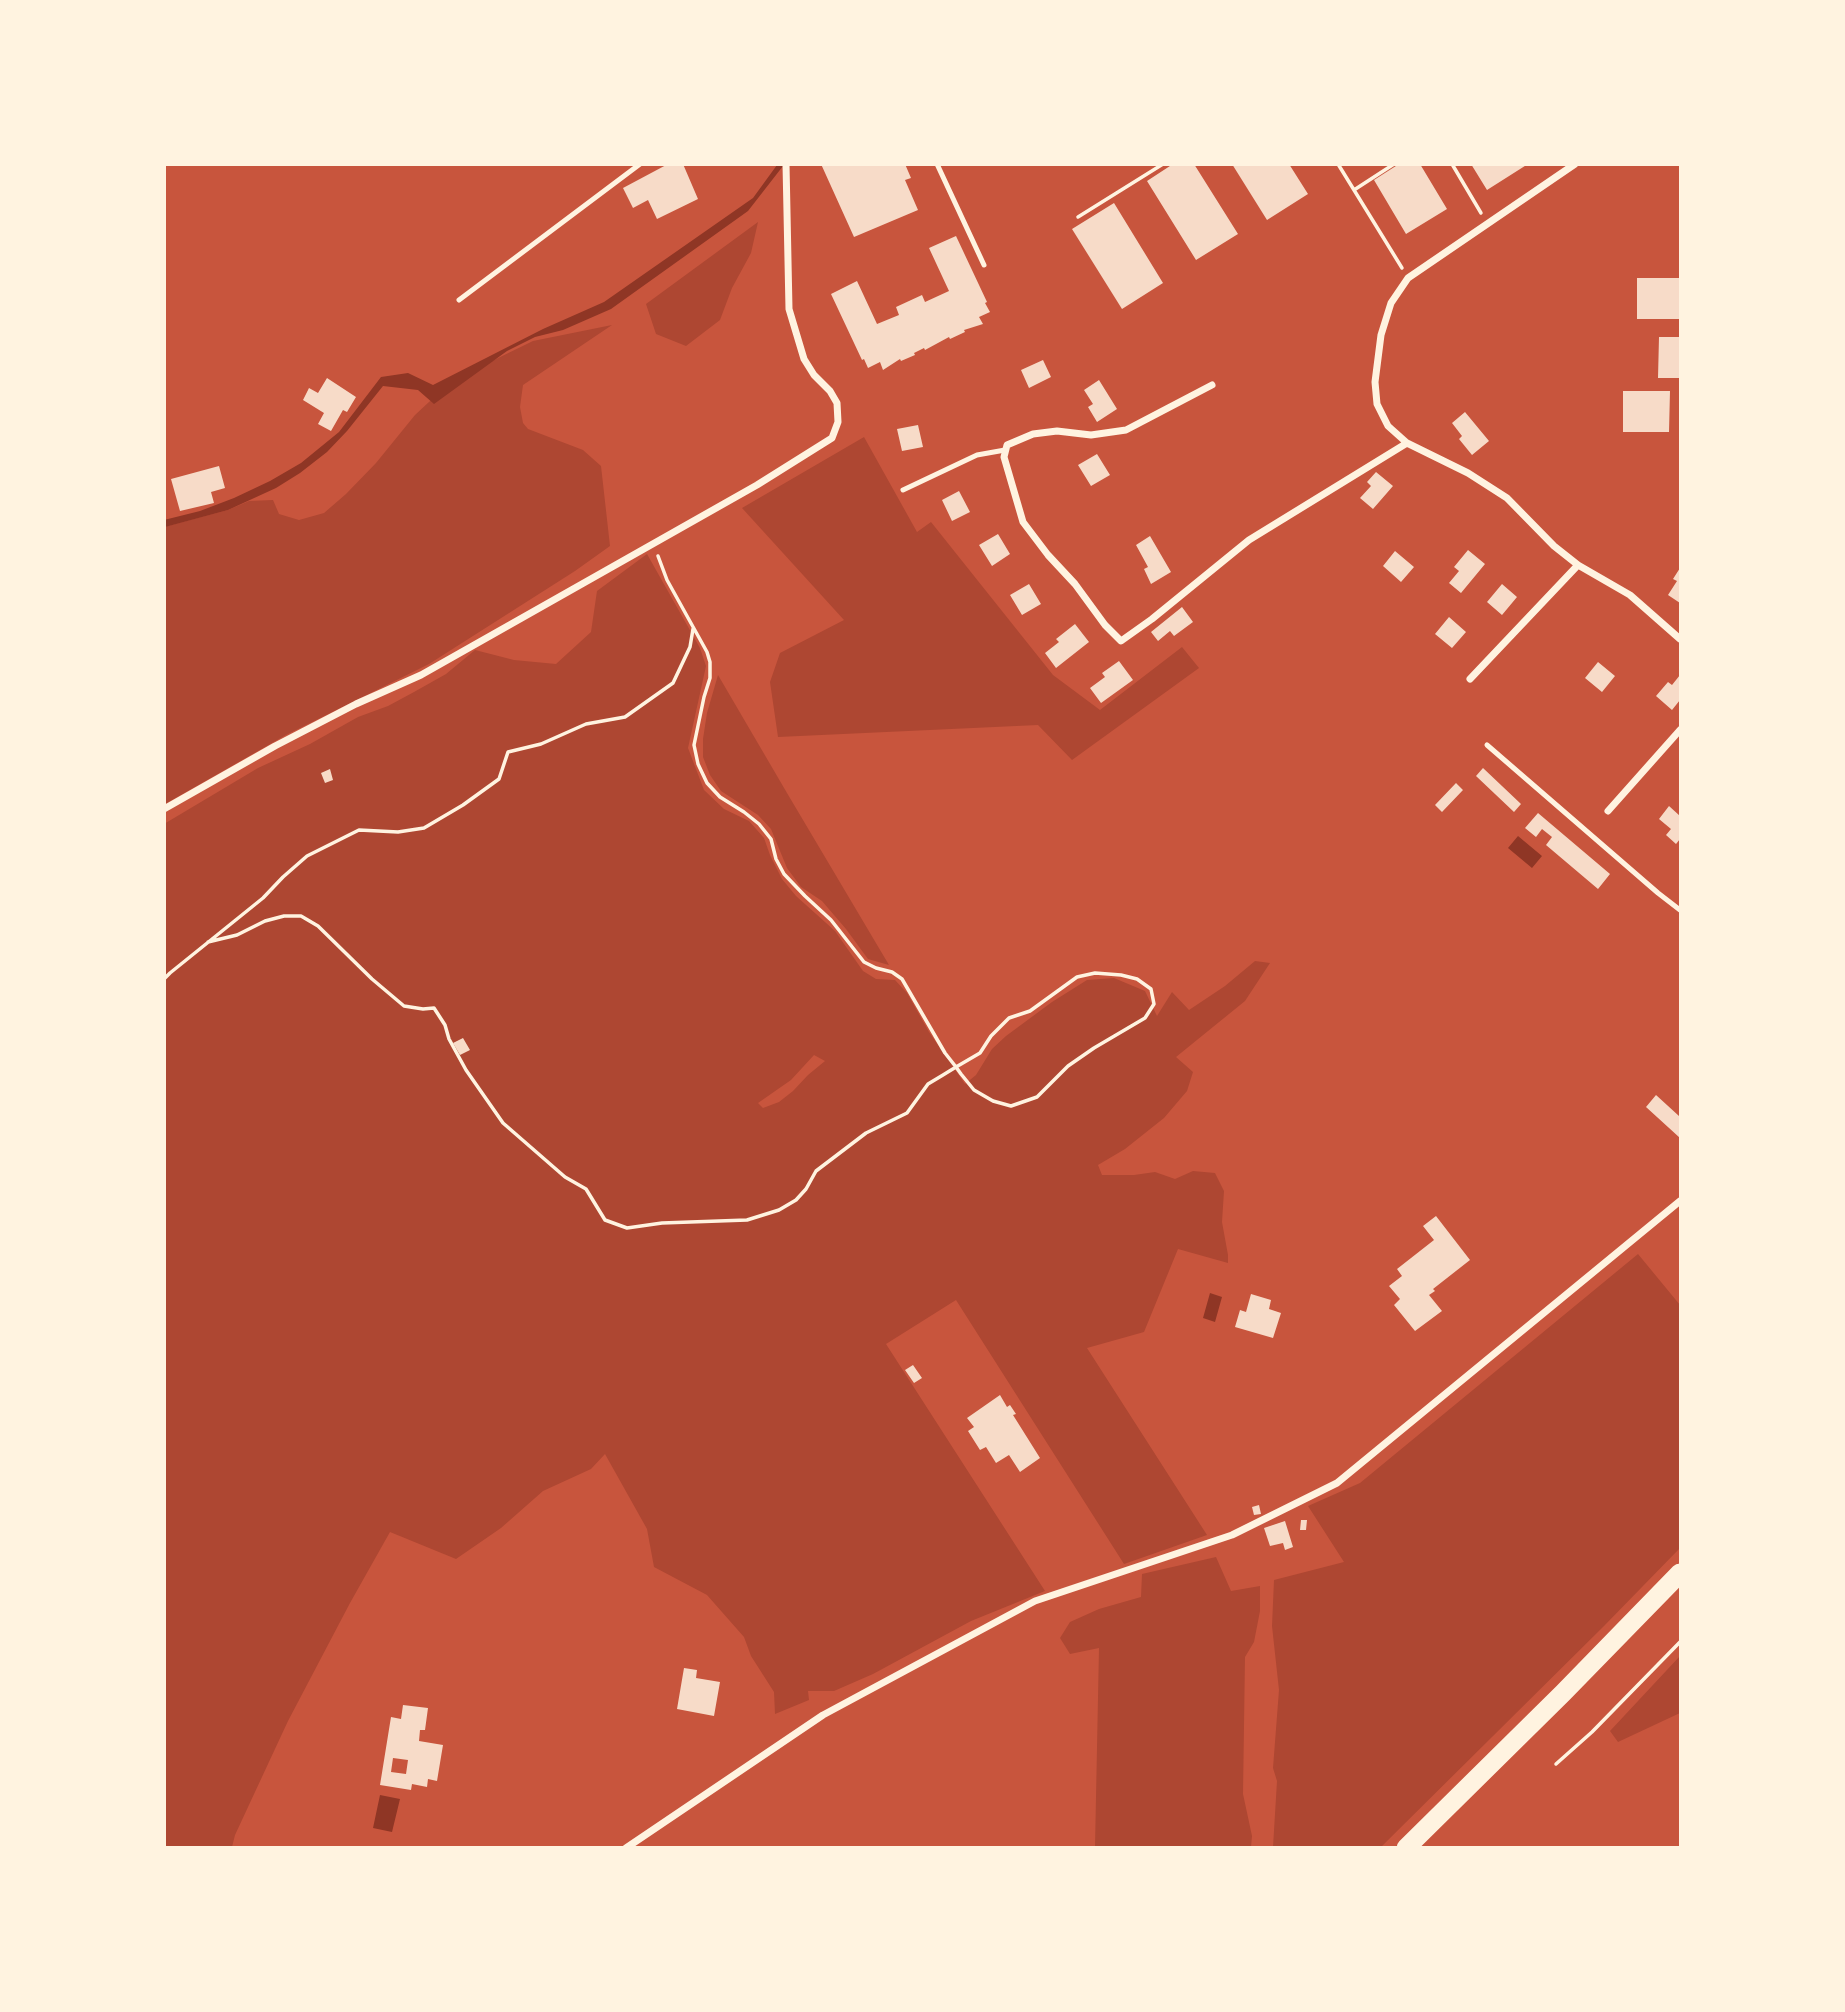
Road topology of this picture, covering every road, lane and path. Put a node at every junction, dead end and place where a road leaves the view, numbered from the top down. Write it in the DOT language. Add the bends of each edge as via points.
graph roads {
  1 [pos="640,164"];
  2 [pos="786,164"];
  3 [pos="937,164"];
  4 [pos="1163,164"];
  5 [pos="1338,164"];
  6 [pos="1394,164"];
  7 [pos="1452,164"];
  8 [pos="1575,164"];
  9 [pos="1354,190"];
  10 [pos="1077,217"];
  11 [pos="1488,224"];
  12 [pos="984,265"];
  13 [pos="1408,278"];
  14 [pos="459,300"];
  15 [pos="1212,384"];
  16 [pos="1407,443"];
  17 [pos="1005,450"];
  18 [pos="903,490"];
  19 [pos="652,543"];
  20 [pos="1578,565"];
  21 [pos="693,627"];
  22 [pos="1681,639"];
  23 [pos="1471,679"];
  24 [pos="1681,730"];
  25 [pos="1487,745"];
  26 [pos="164,809"];
  27 [pos="1608,811"];
  28 [pos="1681,910"];
  29 [pos="208,942"];
  30 [pos="164,979"];
  31 [pos="956,1067"];
  32 [pos="1681,1201"];
  33 [pos="1681,1573"];
  34 [pos="1681,1642"];
  35 [pos="1556,1764"];
  36 [pos="626,1847"];
  37 [pos="1406,1847"];
  1 -- 14 [label="lane"];
  2 -- 19 [label="street" via="789,309 804,359 837,403 838,422 832,438"];
  3 -- 12 [label="lane"];
  4 -- 10 [label="path"];
  5 -- 9 [label="path"];
  6 -- 9 [label="path"];
  7 -- 11 [label="path"];
  8 -- 11 [label="street"];
  9 -- 13 [label="path"];
  11 -- 13 [label="street"];
  13 -- 16 [label="street" via="1391,303 1375,382 1377,404 1388,426"];
  15 -- 17 [label="street" via="1126,430 1033,434"];
  16 -- 17 [label="street" via="1249,540 1121,641 1023,522"];
  16 -- 20 [label="street" via="1507,498"];
  17 -- 18 [label="lane" via="977,455"];
  19 -- 21 [label="path"];
  19 -- 26 [label="street" via="421,675 344,710"];
  20 -- 22 [label="street" via="1630,594"];
  20 -- 23 [label="street"];
  21 -- 29 [label="path" via="690,647 673,683 625,717 586,724 541,744 508,752 499,779 424,828 359,830 307,856"];
  21 -- 31 [label="path" via="710,662 694,745 707,783 759,824 771,838 784,874 831,920 864,962 902,979"];
  24 -- 27 [label="street"];
  25 -- 28 [label="lane"];
  29 -- 30 [label="path"];
  29 -- 31 [label="path" via="284,916 301,916 318,926 404,1006 434,1008 466,1070 503,1124 565,1177 586,1189 605,1220 627,1228 747,1220 779,1210 806,1189 816,1171 866,1133 907,1113 928,1084"];
  31 -- 31 [label="path" via="979,1052 1009,1018 1030,1011 1077,977 1121,975 1138,979 1151,989 1154,1004 1144,1018 1068,1066 1037,1097 1011,1105 993,1101 974,1090"];
  32 -- 36 [label="street" via="1338,1483 1232,1535 1035,1601 823,1715"];
  33 -- 37 [label="highway"];
  34 -- 35 [label="path"];
}
